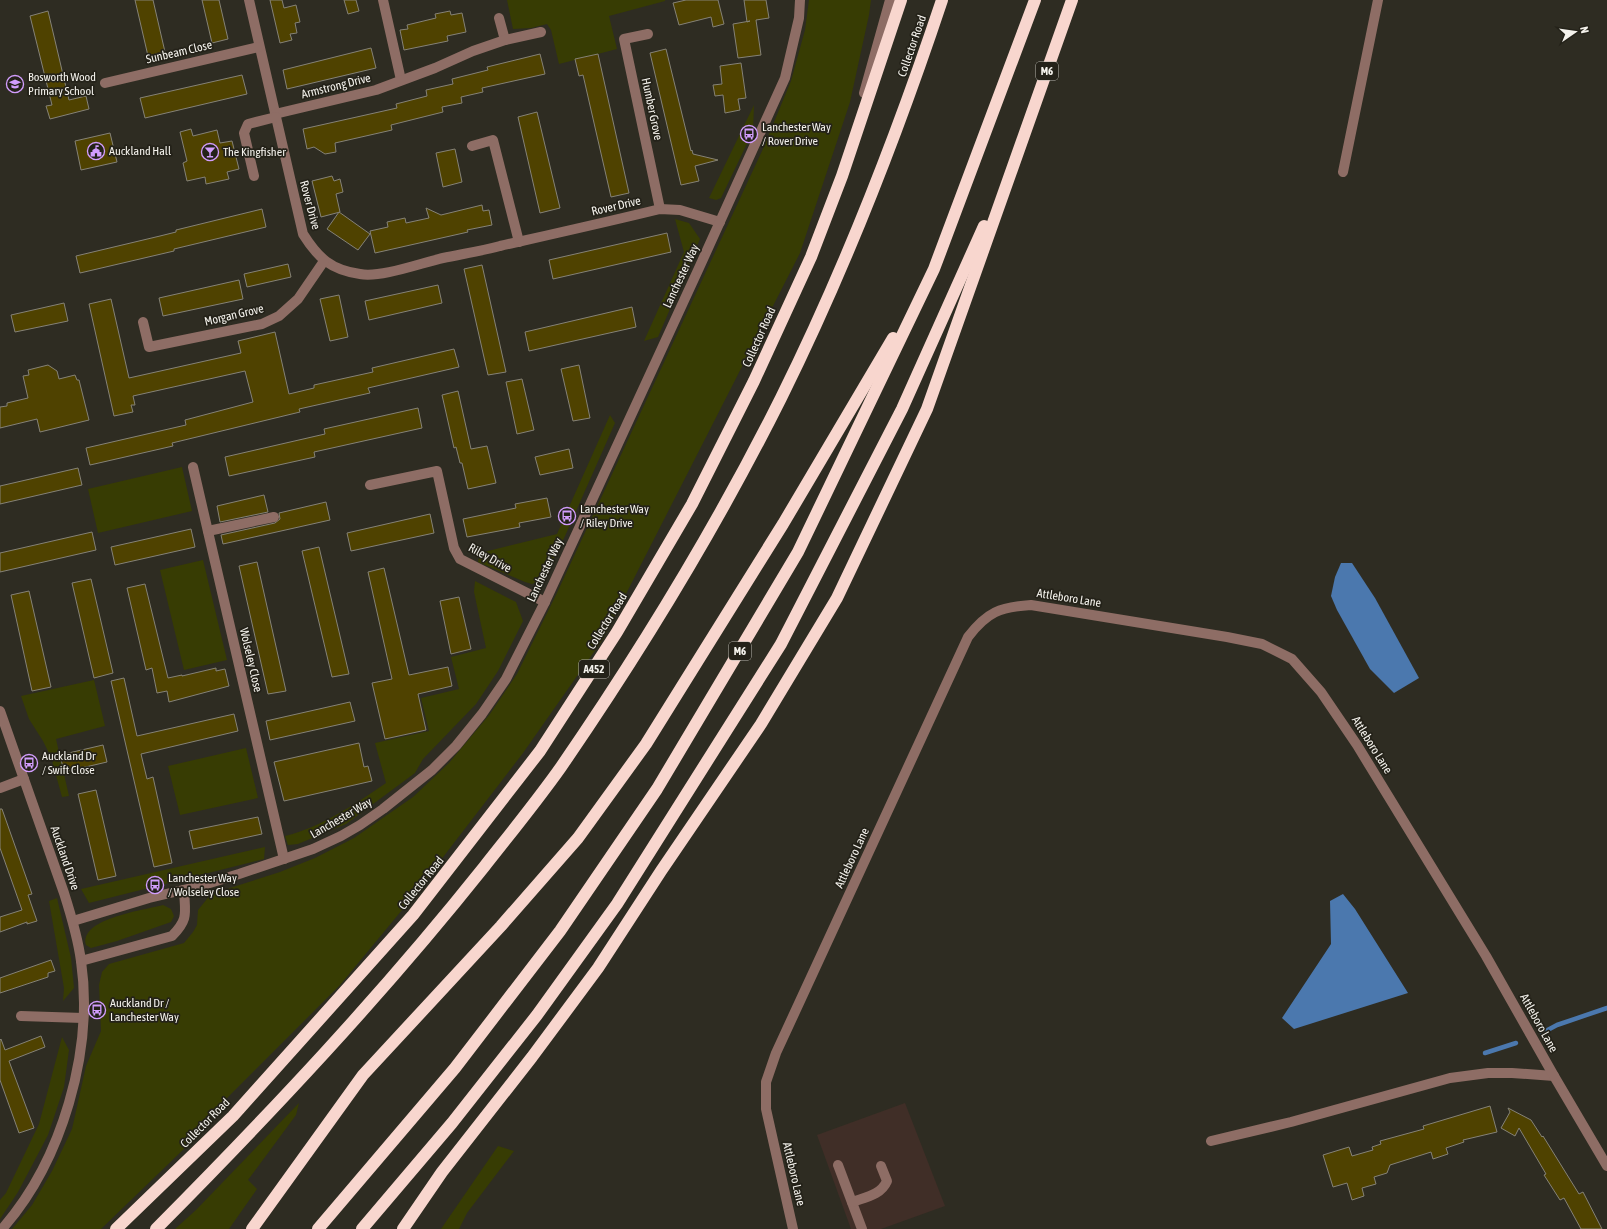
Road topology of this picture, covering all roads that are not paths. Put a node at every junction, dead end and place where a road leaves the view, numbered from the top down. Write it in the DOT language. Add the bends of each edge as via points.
graph roads {
  1 [pos="249,0"];
  2 [pos="383,0"];
  3 [pos="800,0"];
  4 [pos="890,0"];
  5 [pos="901,0"];
  6 [pos="942,0"];
  7 [pos="1035,0"];
  8 [pos="1072,0"];
  9 [pos="1378,0"];
  10 [pos="500,18"];
  11 [pos="541,32"];
  12 [pos="648,34"];
  13 [pos="504,40"];
  14 [pos="259,47"];
  15 [pos="401,80"];
  16 [pos="105,83"];
  17 [pos="276,116"];
  18 [pos="1021,143"];
  19 [pos="472,146"];
  20 [pos="1343,172"];
  21 [pos="254,176"];
  22 [pos="842,176"];
  23 [pos="660,209"];
  24 [pos="720,222"];
  25 [pos="519,242"];
  26 [pos="324,261"];
  27 [pos="934,269"];
  28 [pos="143,322"];
  29 [pos="194,467"];
  30 [pos="370,485"];
  31 [pos="274,517"];
  32 [pos="208,531"];
  33 [pos="545,602"];
  34 [pos="0,711"];
  35 [pos="24,779"];
  36 [pos="0,788"];
  37 [pos="284,859"];
  38 [pos="184,890"];
  39 [pos="73,921"];
  40 [pos="81,961"];
  41 [pos="21,1016"];
  42 [pos="83,1018"];
  43 [pos="1554,1076"];
  44 [pos="1211,1141"];
  45 [pos="838,1165"];
  46 [pos="881,1166"];
  47 [pos="1607,1166"];
  48 [pos="852,1202"];
  49 [pos="2,1229"];
  50 [pos="116,1229"];
  51 [pos="156,1229"];
  52 [pos="252,1229"];
  53 [pos="318,1229"];
  54 [pos="362,1229"];
  55 [pos="403,1229"];
  56 [pos="793,1229"];
  57 [pos="862,1229"];
  1 -- 14 [label="street, Rover Drive"];
  2 -- 15 [label="street"];
  3 -- 24 [label="street, Lanchester Way" via="799,18 785,78"];
  4 -- 22 [label="street"];
  5 -- 22 [label="highway, Collector Road / A452"];
  6 -- 51 [label="highway, Collector Road / A452" via="914,84 839,273 781,398 718,517 642,644 559,770 435,929 243,1141"];
  7 -- 27 [label="highway, M6"];
  8 -- 18 [label="highway, M6"];
  9 -- 20 [label="street"];
  10 -- 13 [label="street"];
  11 -- 13 [label="street, Armstrong Drive"];
  12 -- 23 [label="street, Humber Grove" via="624,39"];
  13 -- 15 [label="street, Armstrong Drive"];
  14 -- 16 [label="street, Sunbeam Close"];
  14 -- 17 [label="street, Rover Drive"];
  15 -- 17 [label="street, Armstrong Drive" via="376,90"];
  17 -- 21 [label="street, Armstrong Drive" via="248,124 244,134"];
  17 -- 26 [label="street, Rover Drive" via="303,234"];
  18 -- 54 [label="highway, M6" via="902,409 781,644 617,904 537,1015 452,1123"];
  18 -- 55 [label="highway" via="927,409 837,598 760,724 598,968 442,1172"];
  19 -- 25 [label="street" via="493,140"];
  22 -- 50 [label="highway, Collector Road / A452" via="811,257 754,381 692,504 617,632 540,751 413,915 233,1116"];
  23 -- 24 [label="street, Rover Drive" via="680,210"];
  23 -- 25 [label="street, Rover Drive"];
  24 -- 33 [label="street, Lanchester Way"];
  25 -- 26 [label="street, Rover Drive" via="374,275 334,268"];
  26 -- 28 [label="street, Morgan Grove" via="298,299 279,316 262,324 149,347"];
  27 -- 52 [label="highway" via="783,524 646,744 578,838 501,926 363,1075"];
  27 -- 53 [label="highway, M6" via="798,552 657,789 560,931 455,1068"];
  29 -- 32 [label="street, Wolseley Close"];
  30 -- 33 [label="street, Riley Drive" via="437,471 454,548 460,559"];
  31 -- 32 [label="street"];
  32 -- 37 [label="street, Wolseley Close"];
  33 -- 37 [label="street, Lanchester Way" via="506,679 482,714 446,756 408,790 360,825 313,849"];
  34 -- 35 [label="street, Auckland Drive"];
  35 -- 36 [label="street"];
  35 -- 39 [label="street, Auckland Drive"];
  37 -- 38 [label="street, Lanchester Way"];
  38 -- 39 [label="street, Lanchester Way"];
  38 -- 40 [label="street" via="185,914 182,926 172,936"];
  39 -- 40 [label="street, Auckland Drive"];
  40 -- 42 [label="street, Auckland Drive"];
  41 -- 42 [label="street"];
  42 -- 49 [label="street, Auckland Drive" via="78,1066 58,1133 32,1187"];
  43 -- 44 [label="street" via="1512,1072 1450,1078 1291,1122"];
  43 -- 47 [label="street, Attleboro Lane"];
  43 -- 56 [label="street, Attleboro Lane" via="1486,956 1357,745 1321,692 1292,660 1262,644 1228,637 1031,605 1014,606 994,612 978,623 968,637 776,1053 766,1082 766,1109"];
  45 -- 48 [label="street"];
  46 -- 48 [label="street" via="887,1180 884,1187 877,1193"];
  48 -- 57 [label="street"];
}
